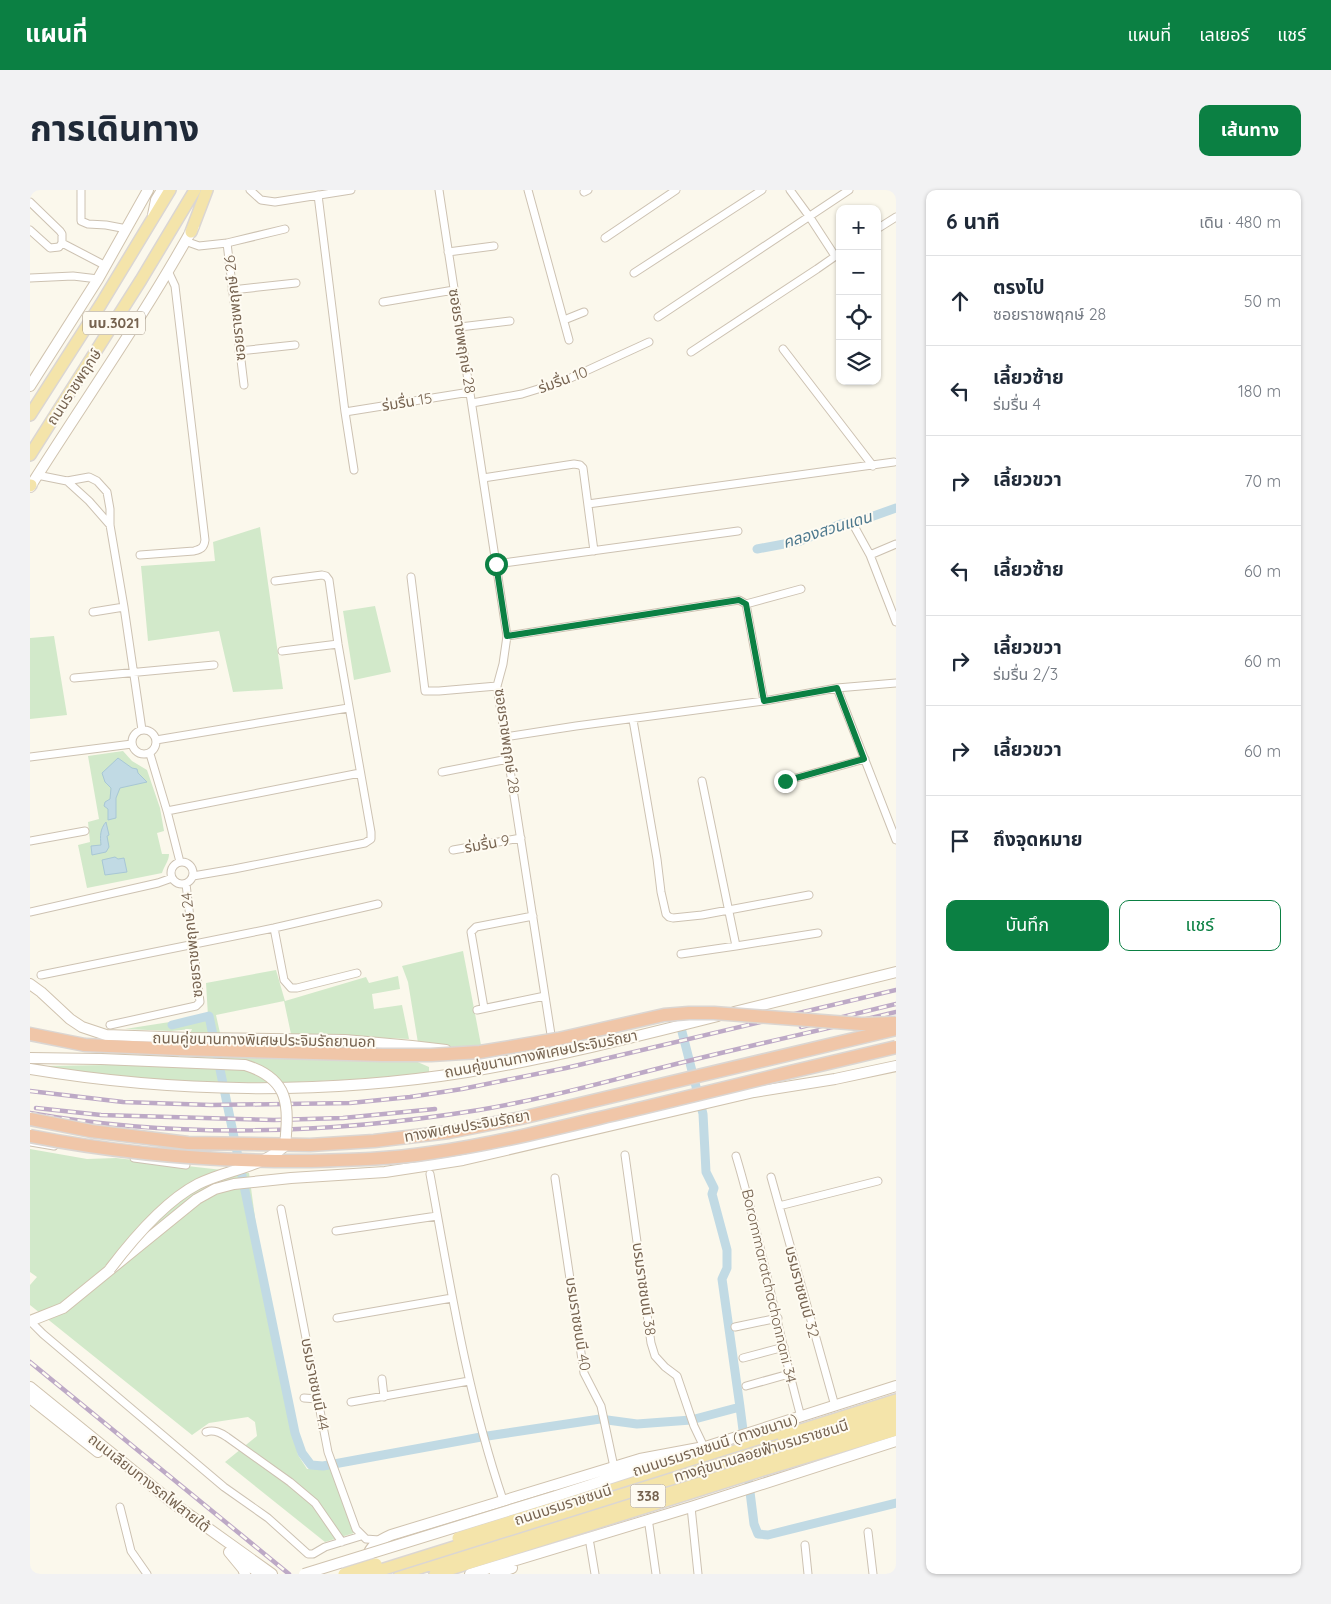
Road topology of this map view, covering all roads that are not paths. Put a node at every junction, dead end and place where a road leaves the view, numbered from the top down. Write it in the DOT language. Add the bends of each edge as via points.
graph roads {
  1 [pos="81,190"];
  2 [pos="148,190"];
  3 [pos="162,190"];
  4 [pos="170,190"];
  5 [pos="195,190"];
  6 [pos="207,190"];
  7 [pos="214,190"];
  8 [pos="250,190"];
  9 [pos="350,190"];
  10 [pos="439,190"];
  11 [pos="528,190"];
  12 [pos="676,190"];
  13 [pos="762,190"];
  14 [pos="790,190"];
  15 [pos="849,190"];
  16 [pos="318,195"];
  17 [pos="30,202"];
  18 [pos="809,216"];
  19 [pos="896,217"];
  20 [pos="152,221"];
  21 [pos="881,226"];
  22 [pos="127,229"];
  23 [pos="285,229"];
  24 [pos="30,230"];
  25 [pos="188,237"];
  26 [pos="605,238"];
  27 [pos="227,243"];
  28 [pos="62,244"];
  29 [pos="494,246"];
  30 [pos="448,252"];
  31 [pos="836,253"];
  32 [pos="836,255"];
  33 [pos="106,266"];
  34 [pos="168,271"];
  35 [pos="634,273"];
  36 [pos="30,278"];
  37 [pos="98,279"];
  38 [pos="296,283"];
  39 [pos="232,290"];
  40 [pos="454,290"];
  41 [pos="383,302"];
  42 [pos="584,312"];
  43 [pos="658,317"];
  44 [pos="564,320"];
  45 [pos="510,321"];
  46 [pos="460,327"];
  47 [pos="568,340"];
  48 [pos="649,342"];
  49 [pos="296,345"];
  50 [pos="783,349"];
  51 [pos="240,351"];
  52 [pos="691,352"];
  53 [pos="244,385"];
  54 [pos="30,386"];
  55 [pos="470,392"];
  56 [pos="472,403"];
  57 [pos="345,412"];
  58 [pos="30,415"];
  59 [pos="30,455"];
  60 [pos="894,462"];
  61 [pos="873,466"];
  62 [pos="354,470"];
  63 [pos="483,478"];
  64 [pos="66,481"];
  65 [pos="32,484"];
  66 [pos="588,504"];
  67 [pos="110,525"];
  68 [pos="854,526"];
  69 [pos="738,531"];
  70 [pos="896,544"];
  71 [pos="594,551"];
  72 [pos="140,555"];
  73 [pos="870,555"];
  74 [pos="496,564"];
  75 [pos="411,577"];
  76 [pos="275,581"];
  77 [pos="802,589"];
  78 [pos="746,604"];
  79 [pos="124,607"];
  80 [pos="93,612"];
  81 [pos="895,619"];
  82 [pos="507,636"];
  83 [pos="338,644"];
  84 [pos="282,651"];
  85 [pos="214,665"];
  86 [pos="134,674"];
  87 [pos="74,678"];
  88 [pos="896,683"];
  89 [pos="497,686"];
  90 [pos="837,688"];
  91 [pos="764,701"];
  92 [pos="348,708"];
  93 [pos="634,720"];
  94 [pos="142,730"];
  95 [pos="505,737"];
  96 [pos="156,740"];
  97 [pos="132,744"];
  98 [pos="150,754"];
  99 [pos="30,757"];
  100 [pos="508,759"];
  101 [pos="864,759"];
  102 [pos="442,772"];
  103 [pos="360,773"];
  104 [pos="702,781"];
  105 [pos="785,781"];
  106 [pos="167,811"];
  107 [pos="85,831"];
  108 [pos="520,838"];
  109 [pos="896,840"];
  110 [pos="30,841"];
  111 [pos="453,850"];
  112 [pos="180,862"];
  113 [pos="193,876"];
  114 [pos="172,878"];
  115 [pos="186,884"];
  116 [pos="809,895"];
  117 [pos="378,904"];
  118 [pos="729,910"];
  119 [pos="30,912"];
  120 [pos="533,916"];
  121 [pos="274,928"];
  122 [pos="818,933"];
  123 [pos="192,944"];
  124 [pos="736,946"];
  125 [pos="681,954"];
  126 [pos="896,972"];
  127 [pos="356,973"];
  128 [pos="41,975"];
  129 [pos="30,984"];
  130 [pos="545,996"];
  131 [pos="896,1023"];
  132 [pos="110,1025"];
  133 [pos="896,1030"];
  134 [pos="30,1034"];
  135 [pos="896,1047"];
  136 [pos="554,1054"];
  137 [pos="30,1058"];
  138 [pos="514,1063"];
  139 [pos="896,1066"];
  140 [pos="30,1069"];
  141 [pos="30,1119"];
  142 [pos="30,1136"];
  143 [pos="30,1142"];
  144 [pos="624,1155"];
  145 [pos="736,1156"];
  146 [pos="186,1166"];
  147 [pos="430,1174"];
  148 [pos="771,1177"];
  149 [pos="556,1178"];
  150 [pos="878,1181"];
  151 [pos="778,1206"];
  152 [pos="280,1209"];
  153 [pos="437,1216"];
  154 [pos="336,1231"];
  155 [pos="110,1269"];
  156 [pos="452,1298"];
  157 [pos="337,1318"];
  158 [pos="778,1318"];
  159 [pos="30,1321"];
  160 [pos="735,1327"];
  161 [pos="784,1347"];
  162 [pos="743,1358"];
  163 [pos="789,1374"];
  164 [pos="382,1379"];
  165 [pos="469,1381"];
  166 [pos="746,1386"];
  167 [pos="896,1386"];
  168 [pos="30,1387"];
  169 [pos="384,1397"];
  170 [pos="30,1398"];
  171 [pos="304,1398"];
  172 [pos="318,1399"];
  173 [pos="896,1400"];
  174 [pos="351,1402"];
  175 [pos="835,1406"];
  176 [pos="896,1409"];
  177 [pos="801,1417"];
  178 [pos="896,1419"];
  179 [pos="896,1430"];
  180 [pos="206,1432"];
  181 [pos="758,1437"];
  182 [pos="896,1441"];
  183 [pos="741,1442"];
  184 [pos="704,1447"];
  185 [pos="614,1467"];
  186 [pos="503,1500"];
  187 [pos="557,1502"];
  188 [pos="120,1507"];
  189 [pos="691,1507"];
  190 [pos="649,1525"];
  191 [pos="868,1532"];
  192 [pos="361,1536"];
  193 [pos="570,1538"];
  194 [pos="379,1540"];
  195 [pos="342,1542"];
  196 [pos="590,1544"];
  197 [pos="805,1545"];
  198 [pos="229,1552"];
  199 [pos="513,1571"];
  200 [pos="147,1574"];
  201 [pos="245,1574"];
  202 [pos="260,1574"];
  203 [pos="272,1574"];
  204 [pos="304,1574"];
  205 [pos="344,1574"];
  206 [pos="368,1574"];
  207 [pos="400,1574"];
  208 [pos="435,1574"];
  209 [pos="470,1574"];
  210 [pos="495,1574"];
  211 [pos="596,1574"];
  212 [pos="656,1574"];
  213 [pos="698,1574"];
  214 [pos="808,1574"];
  215 [pos="873,1574"];
  1 -- 22 [label="street" via="81,221"];
  2 -- 22 [label="main road, นบ.3021"];
  3 -- 20 [label="main road" via="156,200"];
  4 -- 20 [label="main road, ถนนราชพฤกษ์ / นบ.3021"];
  5 -- 59 [label="main road, ถนนราชพฤกษ์ / นบ.3021"];
  6 -- 25 [label="main road"];
  7 -- 25 [label="main road, นบ.3021"];
  8 -- 16 [label="street" via="268,202"];
  9 -- 16 [label="street"];
  10 -- 30 [label="street, ซอยราชพฤกษ์ 28"];
  11 -- 44 [label="street"];
  12 -- 26 [label="street"];
  13 -- 35 [label="street"];
  14 -- 18 [label="street"];
  15 -- 18 [label="street"];
  16 -- 57 [label="street"];
  17 -- 28 [label="street" via="60,230"];
  18 -- 31 [label="street"];
  18 -- 43 [label="street"];
  19 -- 21 [label="street"];
  20 -- 58 [label="main road, ถนนราชพฤกษ์ / นบ.3021"];
  22 -- 33 [label="main road, นบ.3021"];
  23 -- 27 [label="street"];
  24 -- 28 [label="street" via="50,248"];
  25 -- 27 [label="street, ซอยราชพฤกษ์ 26" via="199,246"];
  25 -- 34 [label="main road, นบ.3021"];
  27 -- 39 [label="street, ซอยราชพฤกษ์ 26"];
  28 -- 33 [label="street"];
  29 -- 30 [label="street"];
  30 -- 40 [label="street, ซอยราชพฤกษ์ 28"];
  32 -- 52 [label="street"];
  33 -- 37 [label="main road, นบ.3021"];
  34 -- 65 [label="main road, นบ.3021"];
  34 -- 72 [label="street" via="175,286 205,540 201,549 194,551"];
  36 -- 37 [label="street" via="73,276"];
  37 -- 54 [label="main road, นบ.3021"];
  38 -- 39 [label="street"];
  39 -- 51 [label="street, ซอยราชพฤกษ์ 26"];
  40 -- 41 [label="street"];
  40 -- 46 [label="street, ซอยราชพฤกษ์ 28"];
  42 -- 44 [label="street"];
  44 -- 47 [label="street"];
  45 -- 46 [label="street"];
  46 -- 55 [label="street, ซอยราชพฤกษ์ 28"];
  48 -- 56 [label="street, ร่มรื่น 10" via="564,381 522,394"];
  49 -- 51 [label="street"];
  50 -- 61 [label="street"];
  51 -- 53 [label="street, ซอยราชพฤกษ์ 26"];
  55 -- 56 [label="street, ซอยราชพฤกษ์ 28"];
  55 -- 57 [label="street, ร่มรื่น 15"];
  56 -- 63 [label="street, ซอยราชพฤกษ์ 28"];
  57 -- 62 [label="street"];
  60 -- 61 [label="street"];
  61 -- 66 [label="street"];
  63 -- 66 [label="street" via="580,465"];
  63 -- 74 [label="street, ซอยราชพฤกษ์ 28"];
  64 -- 65 [label="street"];
  64 -- 67 [label="street"];
  64 -- 67 [label="street" via="89,477 108,492"];
  66 -- 71 [label="street"];
  67 -- 79 [label="street"];
  68 -- 73 [label="street"];
  69 -- 71 [label="street"];
  70 -- 73 [label="street"];
  71 -- 74 [label="street"];
  73 -- 81 [label="street"];
  74 -- 82 [label="street, ซอยราชพฤกษ์ 28"];
  75 -- 89 [label="street" via="426,691"];
  76 -- 83 [label="street" via="326,576"];
  77 -- 78 [label="street"];
  78 -- 82 [label="street" via="739,600"];
  78 -- 91 [label="street"];
  79 -- 80 [label="street"];
  79 -- 86 [label="street"];
  82 -- 89 [label="street, ซอยราชพฤกษ์ 28"];
  83 -- 84 [label="street"];
  83 -- 92 [label="street"];
  85 -- 86 [label="street"];
  86 -- 87 [label="street"];
  86 -- 94 [label="street"];
  88 -- 90 [label="street"];
  89 -- 95 [label="street, ซอยราชพฤกษ์ 28"];
  90 -- 91 [label="street"];
  90 -- 101 [label="street"];
  91 -- 93 [label="street"];
  92 -- 96 [label="street"];
  92 -- 103 [label="street"];
  93 -- 95 [label="street"];
  93 -- 118 [label="street" via="666,914 673,918"];
  94 -- 96 [label="street" via="153,733"];
  94 -- 97 [label="street" via="133,736"];
  95 -- 100 [label="street, ซอยราชพฤกษ์ 28"];
  96 -- 98 [label="street" via="156,747"];
  97 -- 98 [label="street" via="136,752"];
  97 -- 99 [label="street"];
  98 -- 106 [label="street, ซอยราชพฤกษ์ 24"];
  100 -- 102 [label="street"];
  100 -- 108 [label="street, ซอยราชพฤกษ์ 28"];
  101 -- 105 [label="street"];
  101 -- 109 [label="street"];
  103 -- 106 [label="street"];
  103 -- 113 [label="street" via="371,832 371,839 365,843"];
  104 -- 118 [label="street"];
  106 -- 112 [label="street, ซอยราชพฤกษ์ 24"];
  107 -- 110 [label="street"];
  108 -- 111 [label="street, ร่มรื่น 9"];
  108 -- 120 [label="street, ซอยราชพฤกษ์ 28"];
  112 -- 113 [label="street, ซอยราชพฤกษ์ 24" via="188,864"];
  112 -- 114 [label="street, ซอยราชพฤกษ์ 24" via="172,869"];
  113 -- 115 [label="street, ซอยราชพฤกษ์ 24"];
  114 -- 115 [label="street, ซอยราชพฤกษ์ 24"];
  114 -- 119 [label="street"];
  115 -- 123 [label="street, ซอยราชพฤกษ์ 24"];
  116 -- 118 [label="street"];
  117 -- 121 [label="street"];
  118 -- 124 [label="street"];
  120 -- 130 [label="street, ซอยราชพฤกษ์ 28"];
  120 -- 130 [label="street" via="476,927 471,932 481,1009"];
  121 -- 123 [label="street"];
  121 -- 127 [label="street" via="284,980 291,988"];
  122 -- 124 [label="street"];
  123 -- 128 [label="street"];
  123 -- 132 [label="street, ซอยราชพฤกษ์ 24" via="198,1004"];
  124 -- 125 [label="street"];
  126 -- 136 [label="main road, ถนนคู่ขนานทางพิเศษประจิมรัถยา"];
  129 -- 138 [label="main road, ถนนคู่ขนานทางพิเศษประจิมรัถยานอก" via="70,1019 94,1032 121,1036 345,1040 489,1056"];
  130 -- 136 [label="street, ซอยราชพฤกษ์ 28"];
  131 -- 134 [label="highway, bridge" via="861,1024 689,1013 664,1015 558,1039 480,1052 432,1055 179,1049 86,1044"];
  133 -- 141 [label="highway, ทางพิเศษประจิมรัถยา, bridge" via="520,1118 449,1132 374,1141 310,1145 188,1142 91,1131"];
  135 -- 142 [label="highway, ทางพิเศษประจิมรัถยา, bridge" via="562,1128 428,1153 356,1160 192,1159 85,1147"];
  136 -- 138 [label="main road, ถนนคู่ขนานทางพิเศษประจิมรัถยา"];
  137 -- 155 [label="main road, bridge" via="245,1065 269,1076 285,1097 288,1106 285,1146 258,1163 185,1192 135,1236"];
  138 -- 140 [label="main road, ถนนคู่ขนานทางพิเศษประจิมรัถยา" via="364,1084 309,1087 196,1087 115,1081"];
  139 -- 155 [label="main road, bridge" via="686,1107 472,1158 385,1172 234,1184 197,1198"];
  143 -- 146 [label="street"];
  144 -- 184 [label="street, บรมราชชนนี 38" via="651,1343 655,1356 677,1376"];
  145 -- 158 [label="street, Borommaratchachonnani 34"];
  147 -- 153 [label="street"];
  148 -- 151 [label="street, บรมราชชนนี 32"];
  149 -- 185 [label="street, บรมราชชนนี 40" via="584,1373 602,1410"];
  150 -- 151 [label="street"];
  151 -- 175 [label="street, บรมราชชนนี 32"];
  152 -- 172 [label="street, บรมราชชนนี 44"];
  153 -- 154 [label="street"];
  153 -- 156 [label="street"];
  155 -- 159 [label="main road" via="62,1308"];
  156 -- 157 [label="street"];
  156 -- 165 [label="street"];
  158 -- 160 [label="street"];
  158 -- 161 [label="street, Borommaratchachonnani 34"];
  159 -- 195 [label="street" via="308,1554"];
  161 -- 162 [label="street"];
  161 -- 163 [label="street, Borommaratchachonnani 34"];
  163 -- 166 [label="street"];
  163 -- 177 [label="street, Borommaratchachonnani 34"];
  164 -- 169 [label="street"];
  165 -- 169 [label="street"];
  165 -- 186 [label="street"];
  167 -- 175 [label="main road, ถนนบรมราชชนนี (ทางขนาน) / 338"];
  168 -- 203 [label="main road, ถนนเลียบทางรถไฟสายใต้" via="166,1498"];
  169 -- 174 [label="street"];
  170 -- 198 [label="main road, ถนนเลียบทางรถไฟสายใต้"];
  171 -- 172 [label="street"];
  172 -- 192 [label="street, บรมราชชนนี 44" via="328,1452"];
  173 -- 181 [label="main road, ถนนบรมราชชนนี"];
  175 -- 177 [label="main road, ถนนบรมราชชนนี (ทางขนาน) / 338"];
  176 -- 206 [label="main road, ทางคู่ขนานลอยฟ้าบรมราชชนนี / 338, bridge"];
  177 -- 181 [label="main road, ถนนบรมราชชนนี (ทางขนาน) / 338"];
  178 -- 207 [label="main road, ทางคู่ขนานลอยฟ้าบรมราชชนนี / 338"];
  179 -- 193 [label="main road, ถนนบรมราชชนนี / 338" via="762,1470"];
  180 -- 195 [label="street" via="219,1432 290,1482 315,1503"];
  181 -- 183 [label="main road, ถนนบรมราชชนนี / 338"];
  182 -- 189 [label="main road, 338"];
  183 -- 184 [label="main road, ถนนบรมราชชนนี (ทางขนาน) / 338"];
  183 -- 187 [label="main road, ถนนบรมราชชนนี / 338"];
  184 -- 185 [label="main road" via="660,1454"];
  184 -- 187 [label="main road, ถนนบรมราชชนนี (ทางขนาน) / 338"];
  185 -- 186 [label="main road"];
  186 -- 194 [label="main road"];
  187 -- 204 [label="main road, ถนนบรมราชชนนี (ทางขนาน) / 338, bridge"];
  187 -- 205 [label="main road, ถนนบรมราชชนนี / 338, bridge"];
  188 -- 200 [label="street" via="131,1551"];
  189 -- 190 [label="main road"];
  189 -- 193 [label="main road, 338"];
  189 -- 213 [label="street"];
  190 -- 196 [label="main road"];
  190 -- 212 [label="street"];
  191 -- 215 [label="street"];
  192 -- 194 [label="street"];
  192 -- 195 [label="street"];
  193 -- 208 [label="main road, ถนนบรมราชชนนี / 338"];
  193 -- 209 [label="main road, 338"];
  194 -- 206 [label="main road" via="368,1554"];
  196 -- 199 [label="main road"];
  196 -- 211 [label="street"];
  197 -- 214 [label="street"];
  198 -- 201 [label="main road"];
  198 -- 202 [label="main road, ถนนเลียบทางรถไฟสายใต้"];
  199 -- 210 [label="main road"];
}
